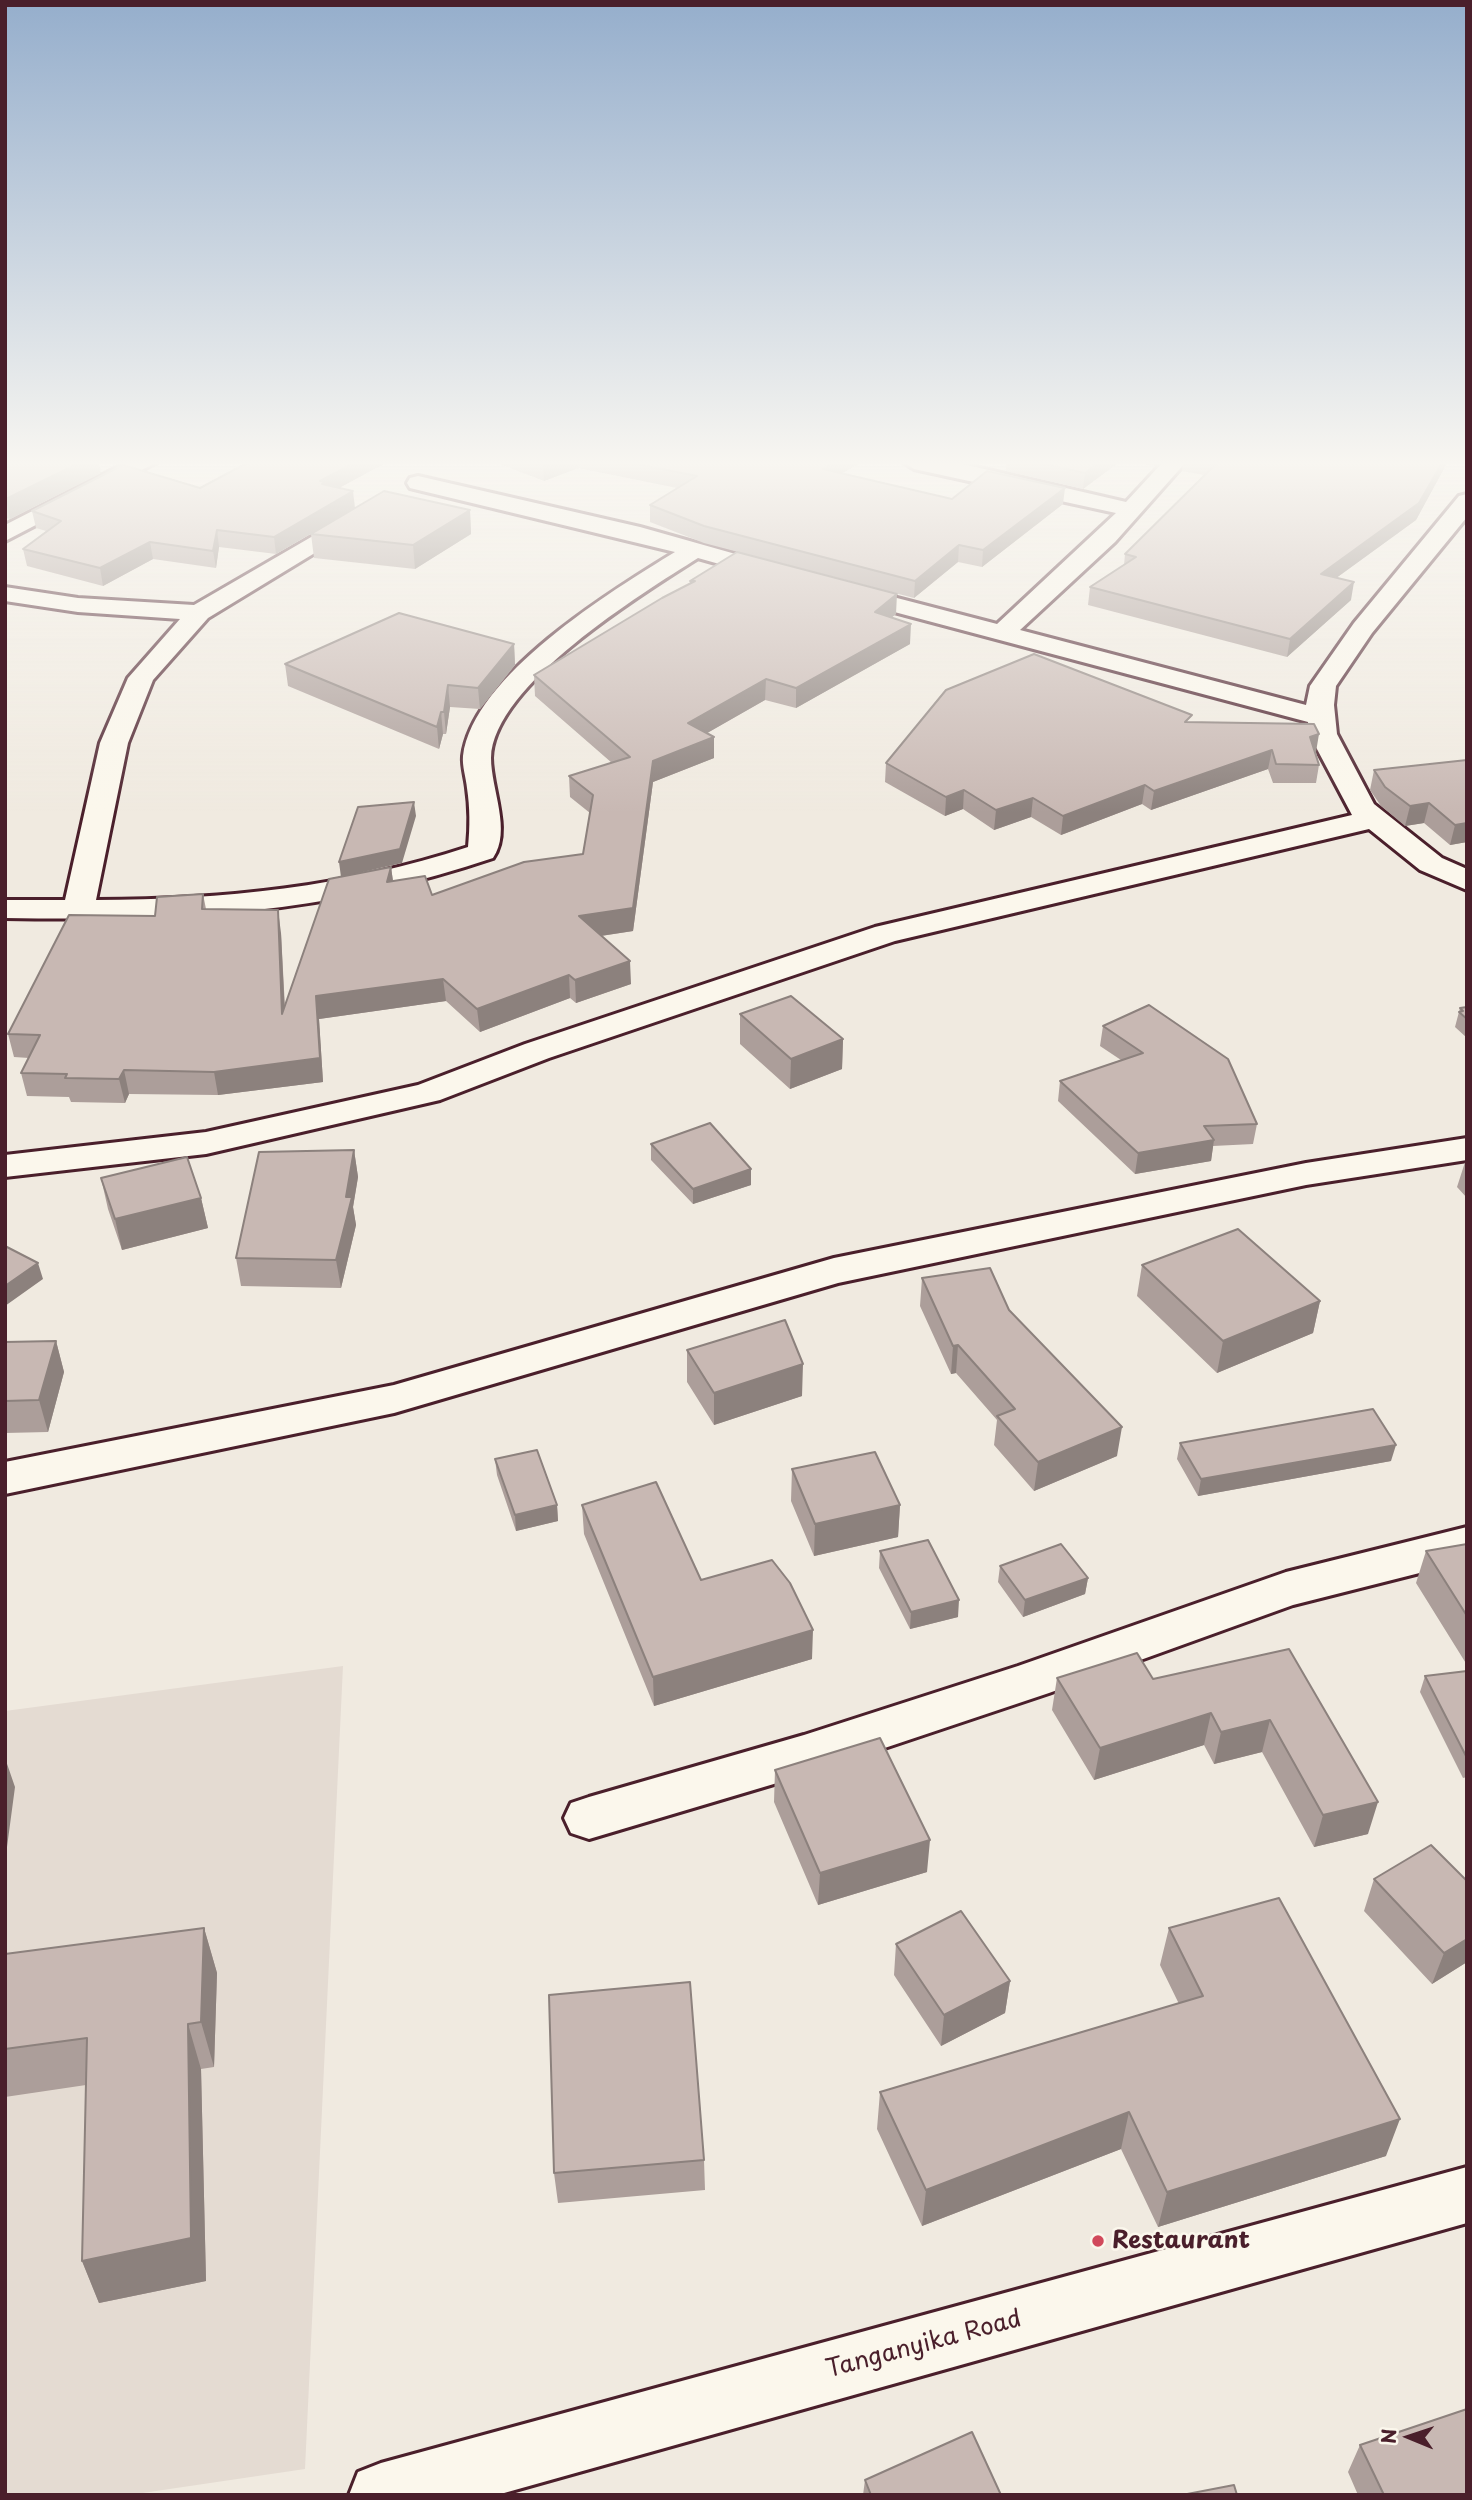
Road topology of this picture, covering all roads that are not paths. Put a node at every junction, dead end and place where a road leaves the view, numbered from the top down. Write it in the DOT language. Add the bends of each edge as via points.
graph roads {
  1 [pos="257,579"];
  2 [pos="652,579"];
  3 [pos="796,579"];
  4 [pos="1058,579"];
  5 [pos="1405,579"];
  6 [pos="801,580"];
  7 [pos="827,587"];
  8 [pos="5,594"];
  9 [pos="199,613"];
  10 [pos="1003,632"];
  11 [pos="1321,717"];
  12 [pos="1373,819"];
  13 [pos="1467,881"];
  14 [pos="5,909"];
  15 [pos="78,911"];
  16 [pos="1467,1149"];
  17 [pos="5,1166"];
  18 [pos="5,1478"];
  19 [pos="1467,1544"];
  20 [pos="589,1818"];
  21 [pos="1467,2195"];
  22 [pos="381,2495"];
  1 -- 9 [label="street"];
  2 -- 15 [label="street" via="563,639 484,726 477,756 485,830 482,852 376,885 282,899 147,911"];
  3 -- 6 [label="street"];
  4 -- 10 [label="street"];
  5 -- 11 [label="street" via="1336,666 1324,686"];
  7 -- 10 [label="street"];
  8 -- 9 [label="street" via="78,605"];
  9 -- 15 [label="street" via="141,678 114,743"];
  10 -- 11 [label="street"];
  11 -- 12 [label="street" via="1323,734 1346,782"];
  12 -- 13 [label="street" via="1431,864"];
  12 -- 17 [label="street" via="886,934 537,1051 428,1093 206,1143"];
  14 -- 15 [label="street"];
  16 -- 18 [label="street" via="1306,1174 834,1271 394,1399"];
  19 -- 20 [label="street" via="1286,1589 804,1755"];
  21 -- 22 [label="street, Tanganyika Road"];
}
